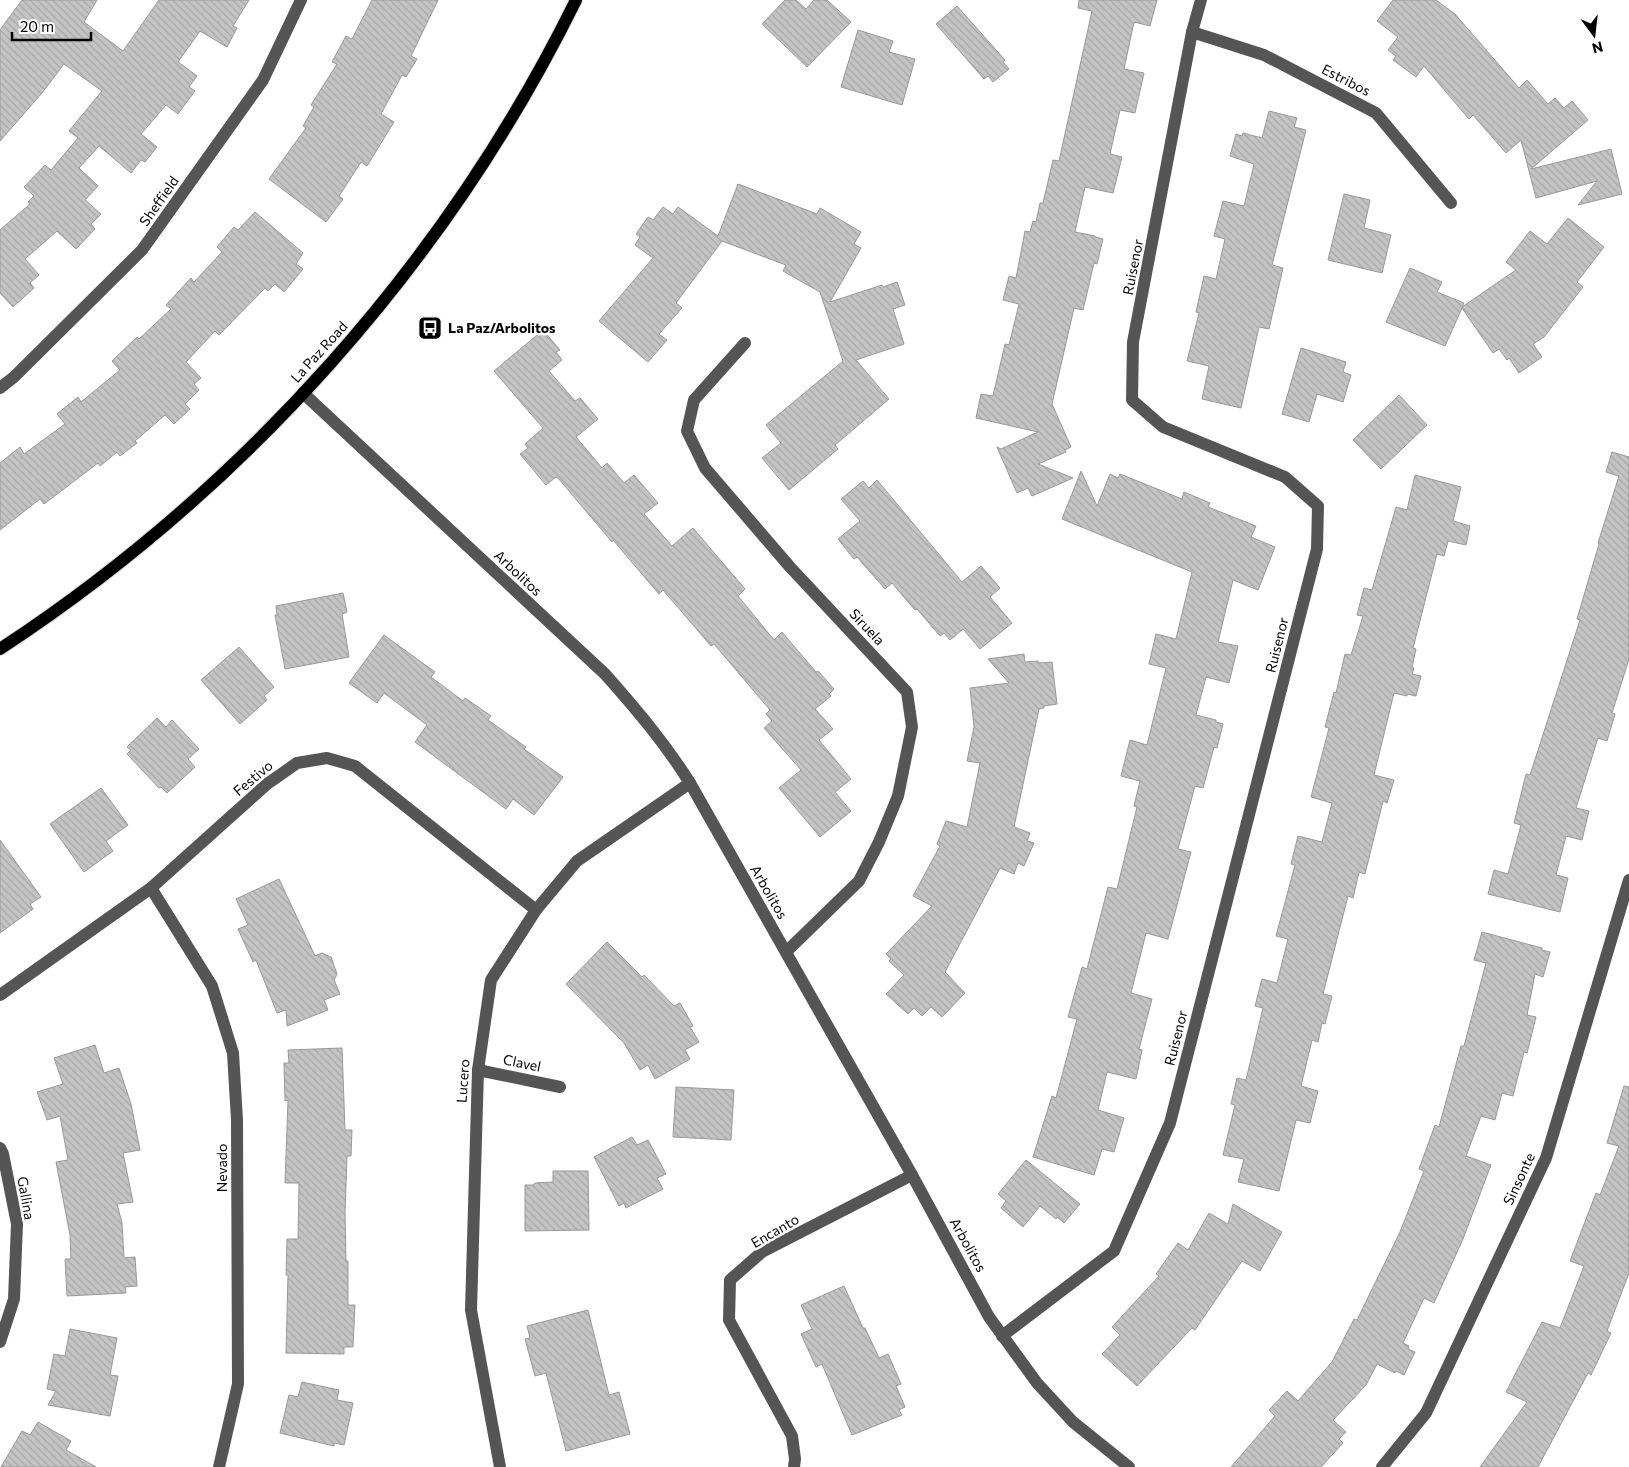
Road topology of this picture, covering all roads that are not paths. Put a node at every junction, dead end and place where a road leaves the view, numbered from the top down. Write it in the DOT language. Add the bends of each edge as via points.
graph roads {
  1 [pos="302,0"];
  2 [pos="576,0"];
  3 [pos="1201,0"];
  4 [pos="1192,32"];
  5 [pos="1451,203"];
  6 [pos="745,343"];
  7 [pos="0,388"];
  8 [pos="303,393"];
  9 [pos="0,649"];
  10 [pos="690,783"];
  11 [pos="1629,880"];
  12 [pos="151,888"];
  13 [pos="536,910"];
  14 [pos="786,952"];
  15 [pos="0,995"];
  16 [pos="478,1070"];
  17 [pos="560,1086"];
  18 [pos="0,1148"];
  19 [pos="912,1175"];
  20 [pos="1002,1336"];
  21 [pos="0,1342"];
  22 [pos="1126,1466"];
  23 [pos="219,1467"];
  24 [pos="500,1467"];
  25 [pos="794,1467"];
  26 [pos="1382,1467"];
  1 -- 7 [label="street, Sheffield" via="263,80 142,250"];
  2 -- 8 [label="main road, La Paz Road" via="520,103 464,192 385,298"];
  3 -- 4 [label="street, Ruisenor"];
  4 -- 5 [label="street, Estribos" via="1264,55 1376,113"];
  4 -- 20 [label="street, Ruisenor" via="1133,342 1132,400 1163,427 1285,477 1318,506 1317,549 1170,1123 1114,1251"];
  6 -- 14 [label="street, Siruela" via="694,400 687,431 705,468 790,567 907,692 912,727 898,796 859,881"];
  8 -- 9 [label="main road, La Paz Road" via="226,471 155,534"];
  8 -- 10 [label="street, Arbolitos" via="605,674 673,755"];
  10 -- 13 [label="street, Lucero" via="577,861"];
  10 -- 14 [label="street, Arbolitos"];
  11 -- 26 [label="street, Sinsonte" via="1546,1158 1426,1413"];
  12 -- 13 [label="street, Festivo" via="289,768 296,763 327,758 354,766"];
  12 -- 15 [label="street, Festivo"];
  12 -- 23 [label="street, Nevado" via="212,986 234,1054 238,1384"];
  13 -- 16 [label="street, Lucero" via="491,980"];
  14 -- 19 [label="street, Arbolitos"];
  16 -- 17 [label="street, Clavel"];
  16 -- 24 [label="street, Lucero" via="471,1310"];
  18 -- 21 [label="street, Gallina" via="16,1224 14,1299"];
  19 -- 20 [label="street, Arbolitos"];
  19 -- 25 [label="street, Encanto" via="762,1252 730,1280 729,1320 792,1436"];
  20 -- 22 [label="street, Arbolitos" via="1037,1383 1073,1422"];
}
